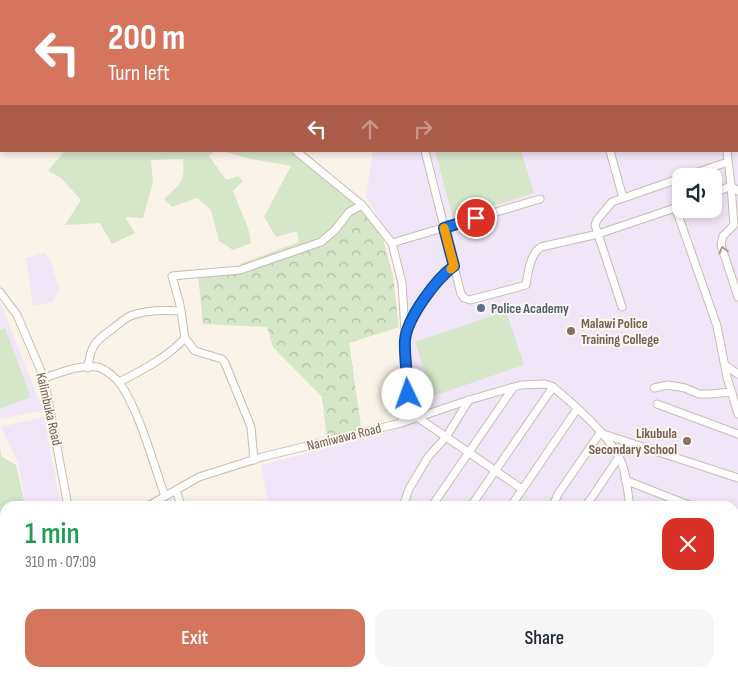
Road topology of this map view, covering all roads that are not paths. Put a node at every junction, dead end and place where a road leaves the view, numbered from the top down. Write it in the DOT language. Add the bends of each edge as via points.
graph roads {
  1 [pos="297,152"];
  2 [pos="425,152"];
  3 [pos="610,152"];
  4 [pos="727,152"];
  5 [pos="728,162"];
  6 [pos="710,168"];
  7 [pos="672,181"];
  8 [pos="731,186"];
  9 [pos="722,190"];
  10 [pos="738,191"];
  11 [pos="623,198"];
  12 [pos="540,199"];
  13 [pos="362,206"];
  14 [pos="672,210"];
  15 [pos="682,218"];
  16 [pos="444,228"];
  17 [pos="598,234"];
  18 [pos="392,244"];
  19 [pos="454,266"];
  20 [pos="0,292"];
  21 [pos="738,297"];
  22 [pos="622,307"];
  23 [pos="181,310"];
  24 [pos="185,338"];
  25 [pos="405,339"];
  26 [pos="725,365"];
  27 [pos="88,368"];
  28 [pos="738,374"];
  29 [pos="44,378"];
  30 [pos="119,382"];
  31 [pos="513,388"];
  32 [pos="553,388"];
  33 [pos="654,388"];
  34 [pos="732,392"];
  35 [pos="469,400"];
  36 [pos="657,404"];
  37 [pos="577,409"];
  38 [pos="738,414"];
  39 [pos="418,417"];
  40 [pos="401,424"];
  41 [pos="600,433"];
  42 [pos="738,434"];
  43 [pos="446,437"];
  44 [pos="469,452"];
  45 [pos="619,456"];
  46 [pos="254,460"];
  47 [pos="496,470"];
  48 [pos="738,478"];
  49 [pos="626,480"];
  50 [pos="522,489"];
  51 [pos="176,490"];
  52 [pos="165,496"];
  53 [pos="67,501"];
  54 [pos="156,501"];
  55 [pos="180,501"];
  56 [pos="405,501"];
  57 [pos="435,501"];
  58 [pos="474,501"];
  59 [pos="514,501"];
  60 [pos="555,501"];
  61 [pos="589,501"];
  62 [pos="629,501"];
  63 [pos="678,501"];
  1 -- 13 [label="street"];
  2 -- 16 [label="street"];
  3 -- 11 [label="street"];
  4 -- 5 [label="street"];
  5 -- 6 [label="street"];
  5 -- 8 [label="street"];
  7 -- 11 [label="street"];
  8 -- 9 [label="street"];
  8 -- 10 [label="street"];
  21 -- 8 [label="street, one-way" via="721,244 723,236 734,225"];
  11 -- 17 [label="street" via="612,202 597,220"];
  12 -- 16 [label="street"];
  13 -- 18 [label="street"];
  13 -- 23 [label="street" via="348,212 322,242 240,270 172,276"];
  14 -- 17 [label="street"];
  15 -- 26 [label="street" via="717,326"];
  16 -- 18 [label="street"];
  16 -- 19 [label="street"];
  17 -- 19 [label="street" via="541,247 536,251 526,285 470,300 461,294"];
  17 -- 22 [label="street"];
  18 -- 25 [label="street" via="402,283"];
  19 -- 25 [label="street" via="416,310"];
  20 -- 29 [label="street, Kalimbuka Road" via="16,315"];
  23 -- 24 [label="street"];
  23 -- 27 [label="street" via="130,316 100,336 94,344"];
  24 -- 30 [label="street" via="152,364"];
  24 -- 46 [label="street" via="195,351 222,359 225,363 251,427"];
  25 -- 40 [label="street" via="408,394"];
  26 -- 28 [label="street"];
  26 -- 34 [label="street"];
  27 -- 29 [label="street"];
  27 -- 30 [label="street" via="100,369"];
  29 -- 53 [label="street, Kalimbuka Road"];
  30 -- 52 [label="street" via="132,407"];
  31 -- 32 [label="street, Namiwawa Road" via="545,384"];
  31 -- 35 [label="street, Namiwawa Road"];
  31 -- 44 [label="street"];
  32 -- 37 [label="street"];
  32 -- 47 [label="street"];
  33 -- 34 [label="street" via="668,385 699,394"];
  34 -- 38 [label="street"];
  35 -- 39 [label="street, Namiwawa Road"];
  35 -- 43 [label="street"];
  36 -- 42 [label="street"];
  37 -- 41 [label="street"];
  37 -- 50 [label="street"];
  39 -- 40 [label="street, Namiwawa Road"];
  39 -- 43 [label="street"];
  40 -- 46 [label="street, Namiwawa Road"];
  41 -- 45 [label="street"];
  41 -- 48 [label="street"];
  41 -- 60 [label="street"];
  43 -- 44 [label="street"];
  43 -- 56 [label="street" via="428,457"];
  44 -- 47 [label="street"];
  44 -- 57 [label="street"];
  45 -- 49 [label="street"];
  45 -- 61 [label="street"];
  46 -- 51 [label="street, Namiwawa Road" via="199,477"];
  47 -- 50 [label="street"];
  47 -- 58 [label="street"];
  49 -- 62 [label="street"];
  49 -- 63 [label="street"];
  50 -- 59 [label="street"];
  51 -- 52 [label="street, Namiwawa Road"];
  51 -- 55 [label="street"];
  52 -- 54 [label="street, Namiwawa Road"];
}
